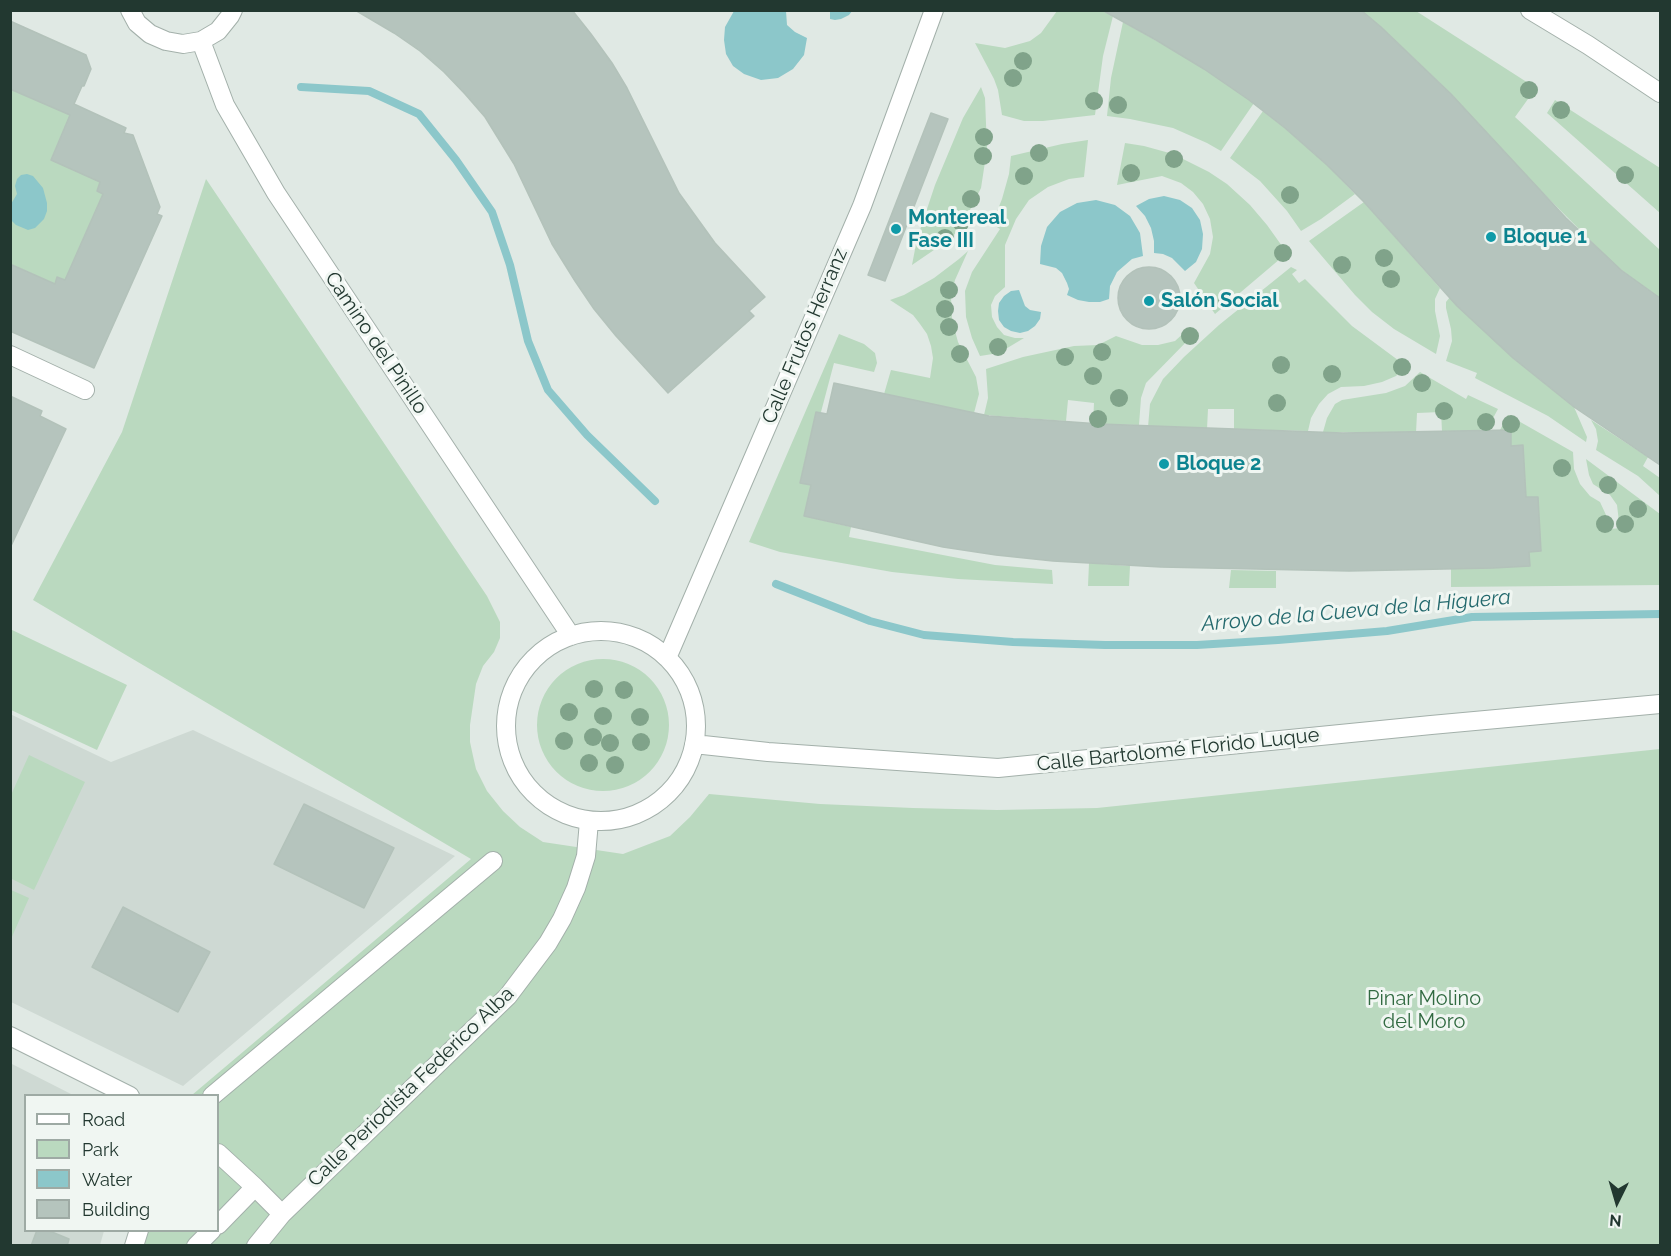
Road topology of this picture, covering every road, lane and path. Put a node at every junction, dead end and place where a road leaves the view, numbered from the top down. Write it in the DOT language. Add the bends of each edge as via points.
graph roads {
  1 [pos="130,10"];
  2 [pos="233,10"];
  3 [pos="934,10"];
  4 [pos="1530,10"];
  5 [pos="201,40"];
  6 [pos="1660,93"];
  7 [pos="10,355"];
  8 [pos="85,390"];
  9 [pos="571,636"];
  10 [pos="667,658"];
  11 [pos="1660,704"];
  12 [pos="694,744"];
  13 [pos="589,821"];
  14 [pos="493,861"];
  15 [pos="10,1036"];
  16 [pos="128,1094"];
  17 [pos="213,1094"];
  18 [pos="219,1154"];
  19 [pos="255,1187"];
  20 [pos="282,1214"];
  21 [pos="219,1224"];
  22 [pos="210,1232"];
  23 [pos="196,1245"];
  24 [pos="256,1245"];
  1 -- 5 [label="street" via="150,34 166,41 183,44"];
  2 -- 5 [label="street" via="218,31"];
  3 -- 10 [label="street, Calle Frutos Herranz" via="862,206"];
  4 -- 6 [label="street"];
  5 -- 9 [label="street, Camino del Pinillo" via="225,105 276,193"];
  7 -- 8 [label="street"];
  9 -- 10 [label="street" via="621,634 646,643"];
  9 -- 13 [label="street" via="556,642 524,670 510,697 506,726 510,755 530,790 551,807"];
  10 -- 12 [label="street" via="686,683 691,698 695,713"];
  11 -- 12 [label="street, Calle Bartolomé Florido Luque" via="998,768"];
  12 -- 13 [label="street" via="681,778 665,797 645,811 623,819"];
  13 -- 20 [label="street, Calle Periodista Federico Alba" via="586,856 562,919 508,996"];
  14 -- 17 [label="street"];
  15 -- 16 [label="street"];
  18 -- 19 [label="street"];
  19 -- 20 [label="street"];
  19 -- 21 [label="street"];
  20 -- 24 [label="street, Calle Periodista Federico Alba"];
  22 -- 23 [label="street"];
}
